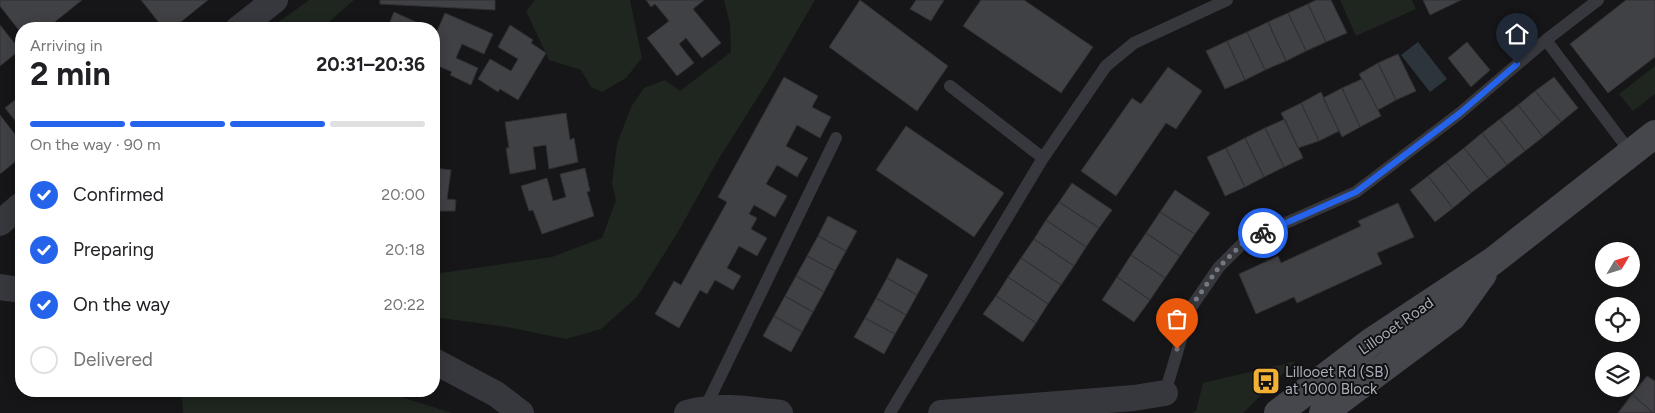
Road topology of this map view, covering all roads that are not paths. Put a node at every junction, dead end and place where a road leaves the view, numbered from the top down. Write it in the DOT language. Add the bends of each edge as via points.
graph roads {
  1 [pos="275,0"];
  2 [pos="1227,0"];
  3 [pos="1598,0"];
  4 [pos="247,22"];
  5 [pos="1546,40"];
  6 [pos="950,86"];
  7 [pos="1655,134"];
  8 [pos="836,138"];
  9 [pos="1631,153"];
  10 [pos="1043,158"];
  11 [pos="15,210"];
  12 [pos="0,223"];
  13 [pos="1493,261"];
  14 [pos="0,287"];
  15 [pos="15,289"];
  16 [pos="440,364"];
  17 [pos="1165,393"];
  18 [pos="696,410"];
  19 [pos="521,413"];
  20 [pos="780,413"];
  21 [pos="890,413"];
  22 [pos="941,413"];
  23 [pos="1278,413"];
  24 [pos="1322,413"];
  1 -- 4 [label="street"];
  2 -- 10 [label="lane" via="1134,43 1106,66"];
  3 -- 5 [label="lane"];
  5 -- 9 [label="lane"];
  5 -- 17 [label="lane" via="1460,113 1356,192 1245,241 1219,267 1190,308"];
  6 -- 10 [label="lane"];
  7 -- 9 [label="street, Lillooet Road"];
  8 -- 18 [label="lane"];
  9 -- 13 [label="street, Lillooet Road"];
  10 -- 21 [label="lane"];
  11 -- 12 [label="street"];
  13 -- 23 [label="street, Lillooet Road" via="1371,342"];
  13 -- 24 [label="street, Lillooet Road" via="1452,316"];
  14 -- 15 [label="street"];
  16 -- 19 [label="street" via="496,394"];
  17 -- 22 [label="street"];
  18 -- 20 [label="street" via="736,408"];
}
